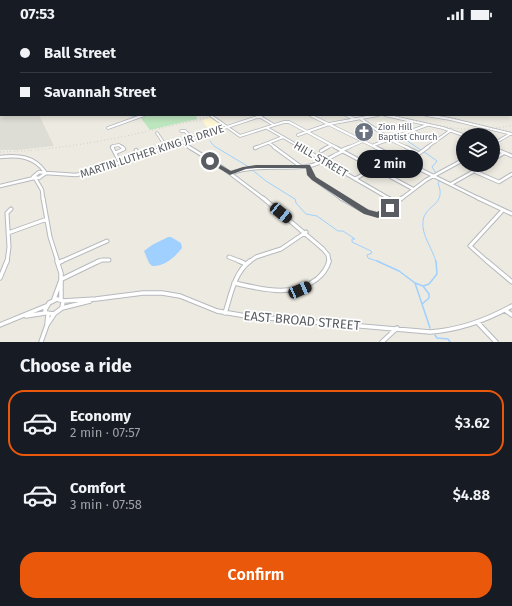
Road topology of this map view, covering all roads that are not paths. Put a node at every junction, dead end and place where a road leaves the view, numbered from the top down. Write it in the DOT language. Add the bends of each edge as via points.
graph roads {
  1 [pos="142,116"];
  2 [pos="211,116"];
  3 [pos="259,116"];
  4 [pos="312,116"];
  5 [pos="348,116"];
  6 [pos="372,116"];
  7 [pos="390,116"];
  8 [pos="432,116"];
  9 [pos="361,118"];
  10 [pos="354,119"];
  11 [pos="328,124"];
  12 [pos="428,124"];
  13 [pos="274,125"];
  14 [pos="108,128"];
  15 [pos="226,128"];
  16 [pos="267,128"];
  17 [pos="182,130"];
  18 [pos="451,130"];
  19 [pos="308,131"];
  20 [pos="412,131"];
  21 [pos="456,132"];
  22 [pos="157,133"];
  23 [pos="511,134"];
  24 [pos="298,135"];
  25 [pos="283,137"];
  26 [pos="193,139"];
  27 [pos="391,139"];
  28 [pos="363,140"];
  29 [pos="500,140"];
  30 [pos="183,142"];
  31 [pos="434,142"];
  32 [pos="269,143"];
  33 [pos="333,145"];
  34 [pos="373,145"];
  35 [pos="167,148"];
  36 [pos="254,148"];
  37 [pos="136,150"];
  38 [pos="321,150"];
  39 [pos="342,150"];
  40 [pos="500,151"];
  41 [pos="115,153"];
  42 [pos="418,153"];
  43 [pos="504,153"];
  44 [pos="500,155"];
  45 [pos="140,156"];
  46 [pos="512,156"];
  47 [pos="0,157"];
  48 [pos="324,161"];
  49 [pos="407,162"];
  50 [pos="120,163"];
  51 [pos="456,164"];
  52 [pos="41,166"];
  53 [pos="300,166"];
  54 [pos="308,166"];
  55 [pos="374,168"];
  56 [pos="476,172"];
  57 [pos="45,173"];
  58 [pos="230,173"];
  59 [pos="36,174"];
  60 [pos="63,174"];
  61 [pos="512,174"];
  62 [pos="434,176"];
  63 [pos="42,177"];
  64 [pos="35,178"];
  65 [pos="355,179"];
  66 [pos="19,180"];
  67 [pos="39,183"];
  68 [pos="451,184"];
  69 [pos="0,186"];
  70 [pos="413,189"];
  71 [pos="396,202"];
  72 [pos="11,209"];
  73 [pos="503,210"];
  74 [pos="512,214"];
  75 [pos="46,219"];
  76 [pos="306,232"];
  77 [pos="8,233"];
  78 [pos="107,241"];
  79 [pos="229,257"];
  80 [pos="109,260"];
  81 [pos="58,263"];
  82 [pos="246,264"];
  83 [pos="0,278"];
  84 [pos="62,279"];
  85 [pos="512,282"];
  86 [pos="234,283"];
  87 [pos="62,300"];
  88 [pos="91,300"];
  89 [pos="52,301"];
  90 [pos="48,304"];
  91 [pos="512,306"];
  92 [pos="60,309"];
  93 [pos="505,310"];
  94 [pos="55,313"];
  95 [pos="225,313"];
  96 [pos="47,314"];
  97 [pos="512,315"];
  98 [pos="16,319"];
  99 [pos="478,323"];
  100 [pos="0,325"];
  101 [pos="47,325"];
  102 [pos="398,328"];
  103 [pos="41,342"];
  104 [pos="382,342"];
  105 [pos="496,342"];
  1 -- 14 [label="street"];
  2 -- 15 [label="street"];
  3 -- 13 [label="street"];
  3 -- 15 [label="street, MARTIN LUTHER KING JR DRIVE"];
  4 -- 11 [label="street"];
  5 -- 10 [label="street"];
  6 -- 9 [label="street"];
  7 -- 12 [label="street"];
  8 -- 23 [label="street"];
  9 -- 10 [label="street"];
  9 -- 27 [label="street"];
  10 -- 11 [label="street"];
  11 -- 19 [label="street"];
  11 -- 28 [label="street"];
  12 -- 18 [label="street"];
  12 -- 20 [label="street"];
  13 -- 16 [label="street"];
  13 -- 19 [label="street" via="289,122"];
  15 -- 16 [label="street" via="240,136"];
  15 -- 26 [label="street, MARTIN LUTHER KING JR DRIVE"];
  16 -- 25 [label="street, HILL STREET"];
  17 -- 26 [label="street"];
  18 -- 21 [label="street"];
  18 -- 31 [label="street"];
  19 -- 24 [label="street"];
  19 -- 33 [label="street"];
  20 -- 27 [label="street"];
  20 -- 31 [label="street"];
  22 -- 35 [label="street"];
  23 -- 29 [label="street"];
  25 -- 32 [label="street"];
  25 -- 48 [label="street, HILL STREET"];
  26 -- 30 [label="street, MARTIN LUTHER KING JR DRIVE"];
  27 -- 34 [label="street"];
  27 -- 42 [label="street"];
  28 -- 34 [label="street"];
  28 -- 39 [label="street"];
  30 -- 35 [label="street, MARTIN LUTHER KING JR DRIVE"];
  30 -- 58 [label="street" via="195,153"];
  31 -- 42 [label="street"];
  32 -- 36 [label="street"];
  32 -- 53 [label="street"];
  33 -- 38 [label="street"];
  33 -- 39 [label="street"];
  34 -- 49 [label="street"];
  35 -- 45 [label="street, MARTIN LUTHER KING JR DRIVE"];
  37 -- 45 [label="street"];
  39 -- 48 [label="street"];
  39 -- 55 [label="street"];
  40 -- 43 [label="street"];
  41 -- 41 [label="street" via="123,151 123,147 113,146"];
  41 -- 50 [label="street"];
  42 -- 49 [label="street"];
  43 -- 44 [label="street"];
  43 -- 46 [label="street"];
  45 -- 50 [label="street, MARTIN LUTHER KING JR DRIVE"];
  47 -- 52 [label="street" via="28,158"];
  48 -- 54 [label="street"];
  48 -- 65 [label="street, HILL STREET"];
  49 -- 62 [label="street"];
  50 -- 60 [label="street, MARTIN LUTHER KING JR DRIVE" via="82,174"];
  51 -- 62 [label="street"];
  52 -- 57 [label="street"];
  52 -- 59 [label="street"];
  53 -- 54 [label="street"];
  53 -- 58 [label="street" via="263,166"];
  54 -- 71 [label="street" via="314,179 362,210 377,215"];
  55 -- 65 [label="street"];
  55 -- 70 [label="street"];
  56 -- 61 [label="street" via="500,182"];
  56 -- 68 [label="street"];
  57 -- 59 [label="street, MARTIN LUTHER KING JR DRIVE"];
  57 -- 60 [label="street, MARTIN LUTHER KING JR DRIVE"];
  57 -- 63 [label="street"];
  58 -- 76 [label="street"];
  59 -- 64 [label="street" via="33,176"];
  59 -- 66 [label="street, MARTIN LUTHER KING JR DRIVE"];
  60 -- 63 [label="street, MARTIN LUTHER KING JR DRIVE"];
  62 -- 68 [label="street"];
  62 -- 70 [label="street"];
  63 -- 64 [label="street, MARTIN LUTHER KING JR DRIVE"];
  63 -- 67 [label="street"];
  64 -- 66 [label="street, MARTIN LUTHER KING JR DRIVE"];
  64 -- 67 [label="street"];
  65 -- 71 [label="street, HILL STREET"];
  66 -- 69 [label="street"];
  67 -- 75 [label="street"];
  68 -- 73 [label="street"];
  70 -- 71 [label="street"];
  72 -- 77 [label="street" via="7,213"];
  73 -- 74 [label="street"];
  73 -- 85 [label="street" via="470,246"];
  75 -- 77 [label="street"];
  75 -- 81 [label="street"];
  76 -- 82 [label="street" via="281,250 256,257"];
  76 -- 86 [label="street" via="326,249 329,256 329,265 310,285 300,290 289,290"];
  77 -- 83 [label="street" via="6,271"];
  78 -- 81 [label="street"];
  79 -- 82 [label="street"];
  80 -- 84 [label="street" via="102,260"];
  81 -- 84 [label="street"];
  82 -- 86 [label="street"];
  84 -- 87 [label="street"];
  84 -- 89 [label="street"];
  86 -- 95 [label="street"];
  87 -- 88 [label="street, EAST BROAD STREET"];
  87 -- 89 [label="street, EAST BROAD STREET"];
  87 -- 92 [label="street" via="63,305"];
  88 -- 92 [label="street, EAST BROAD STREET"];
  88 -- 95 [label="street, EAST BROAD STREET" via="162,293 187,298"];
  89 -- 90 [label="street"];
  90 -- 96 [label="street" via="45,309"];
  90 -- 98 [label="street"];
  91 -- 93 [label="street, EAST BROAD STREET"];
  92 -- 94 [label="street, EAST BROAD STREET"];
  93 -- 97 [label="street"];
  93 -- 99 [label="street, EAST BROAD STREET"];
  94 -- 96 [label="street"];
  94 -- 101 [label="street"];
  95 -- 102 [label="street, EAST BROAD STREET"];
  96 -- 98 [label="street" via="39,313"];
  96 -- 101 [label="street"];
  98 -- 100 [label="street"];
  99 -- 102 [label="street, EAST BROAD STREET" via="464,328 433,332"];
  99 -- 105 [label="street"];
  101 -- 103 [label="street"];
  102 -- 104 [label="street"];
}
